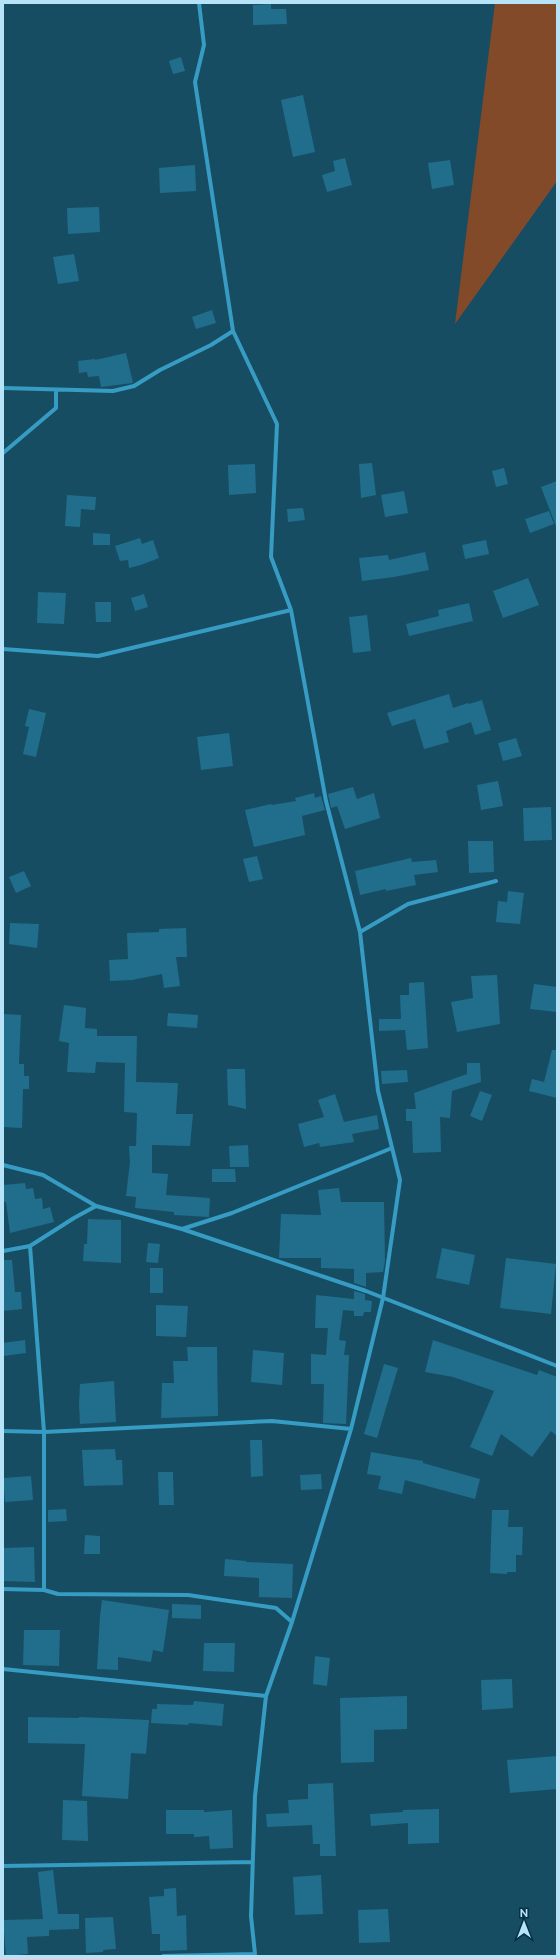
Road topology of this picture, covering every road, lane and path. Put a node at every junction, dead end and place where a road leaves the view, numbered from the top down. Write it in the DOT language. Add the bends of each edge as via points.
graph roads {
  1 [pos="199,3"];
  2 [pos="233,331"];
  3 [pos="3,388"];
  4 [pos="56,390"];
  5 [pos="3,453"];
  6 [pos="291,610"];
  7 [pos="3,649"];
  8 [pos="496,881"];
  9 [pos="360,932"];
  10 [pos="392,1148"];
  11 [pos="3,1165"];
  12 [pos="96,1206"];
  13 [pos="182,1229"];
  14 [pos="30,1246"];
  15 [pos="3,1251"];
  16 [pos="383,1298"];
  17 [pos="557,1366"];
  18 [pos="351,1429"];
  19 [pos="3,1431"];
  20 [pos="44,1432"];
  21 [pos="3,1589"];
  22 [pos="44,1590"];
  23 [pos="292,1622"];
  24 [pos="3,1669"];
  25 [pos="266,1696"];
  26 [pos="252,1862"];
  27 [pos="3,1866"];
  28 [pos="163,1956"];
  1 -- 2 [label="street" via="204,45 195,82"];
  2 -- 4 [label="street" via="134,386 114,391"];
  2 -- 6 [label="street" via="277,424 271,557"];
  3 -- 4 [label="street"];
  4 -- 5 [label="street" via="56,408"];
  6 -- 7 [label="street" via="98,656"];
  6 -- 9 [label="street" via="326,801"];
  8 -- 9 [label="street" via="408,904"];
  9 -- 10 [label="street" via="378,1091"];
  10 -- 13 [label="street" via="232,1213"];
  10 -- 16 [label="street" via="400,1180"];
  11 -- 12 [label="street" via="43,1175"];
  12 -- 13 [label="street"];
  12 -- 14 [label="street"];
  13 -- 16 [label="street"];
  14 -- 15 [label="street"];
  14 -- 20 [label="street"];
  16 -- 17 [label="street"];
  16 -- 18 [label="street"];
  18 -- 20 [label="street" via="272,1421"];
  18 -- 23 [label="street"];
  19 -- 20 [label="street"];
  20 -- 22 [label="street"];
  21 -- 22 [label="street"];
  22 -- 23 [label="street" via="58,1594 188,1595 276,1608"];
  23 -- 25 [label="street"];
  24 -- 25 [label="street"];
  25 -- 26 [label="street" via="255,1796"];
  26 -- 27 [label="street"];
  26 -- 28 [label="street" via="250,1916 255,1954"];
}
